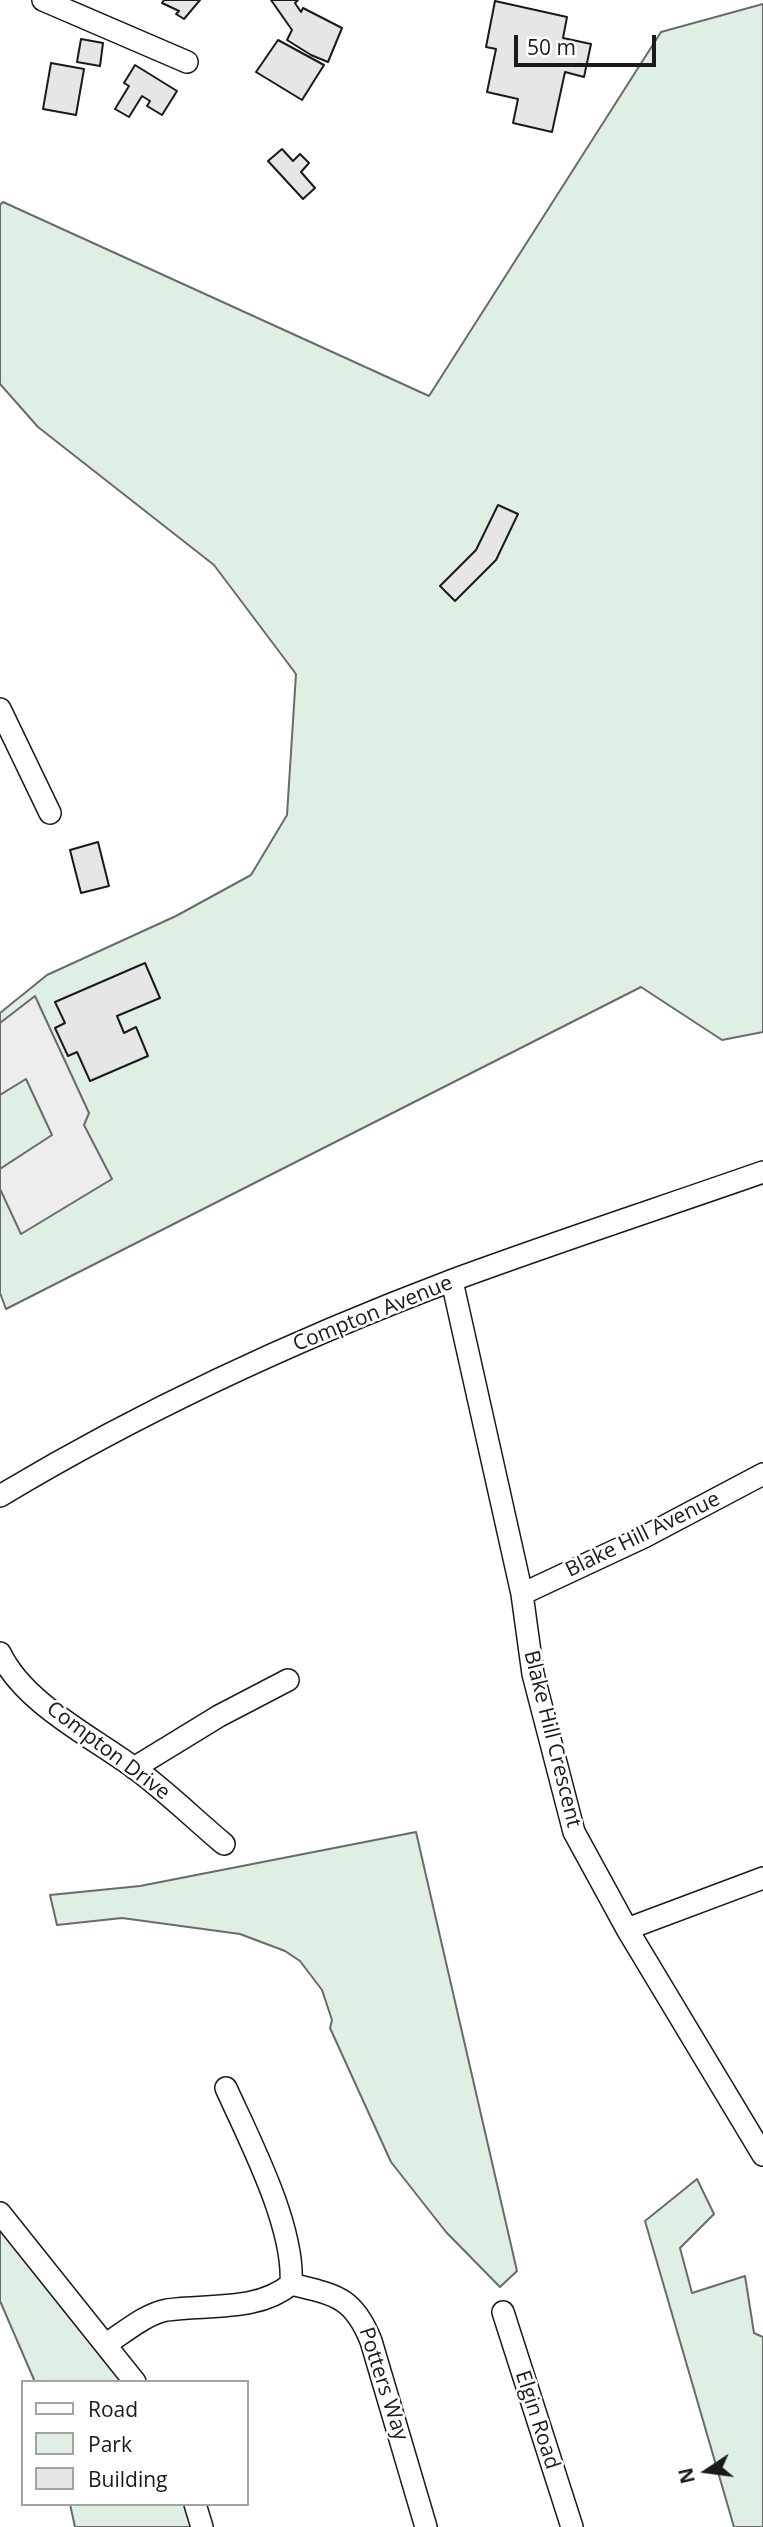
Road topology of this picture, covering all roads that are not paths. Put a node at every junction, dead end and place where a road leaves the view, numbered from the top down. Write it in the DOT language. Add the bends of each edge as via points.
graph roads {
  1 [pos="43,0"];
  2 [pos="187,62"];
  3 [pos="0,709"];
  4 [pos="50,813"];
  5 [pos="763,1172"];
  6 [pos="452,1281"];
  7 [pos="763,1474"];
  8 [pos="0,1496"];
  9 [pos="522,1594"];
  10 [pos="0,1653"];
  11 [pos="288,1680"];
  12 [pos="134,1768"];
  13 [pos="224,1844"];
  14 [pos="763,1878"];
  15 [pos="626,1929"];
  16 [pos="226,2088"];
  17 [pos="763,2155"];
  18 [pos="0,2213"];
  19 [pos="291,2284"];
  20 [pos="503,2312"];
  21 [pos="106,2344"];
  22 [pos="133,2380"];
  23 [pos="196,2506"];
  24 [pos="202,2527"];
  25 [pos="426,2527"];
  26 [pos="572,2527"];
  1 -- 2 [label="street"];
  3 -- 4 [label="street"];
  5 -- 6 [label="street, Compton Avenue"];
  6 -- 8 [label="street, Compton Avenue" via="270,1357 92,1441"];
  6 -- 9 [label="street, Blake Hill Crescent"];
  7 -- 9 [label="street, Blake Hill Avenue"];
  9 -- 15 [label="street, Blake Hill Crescent" via="533,1674 574,1832"];
  10 -- 12 [label="street, Compton Drive" via="10,1674 78,1731"];
  11 -- 12 [label="street"];
  12 -- 13 [label="street, Compton Drive"];
  14 -- 15 [label="street"];
  15 -- 17 [label="street, Blake Hill Crescent"];
  16 -- 19 [label="street" via="286,2239"];
  18 -- 21 [label="street"];
  19 -- 21 [label="street" via="279,2294 257,2300 164,2311"];
  19 -- 25 [label="street, Potters Way" via="338,2297 362,2320"];
  20 -- 26 [label="street, Elgin Road"];
  21 -- 22 [label="street"];
  23 -- 24 [label="street"];
}
